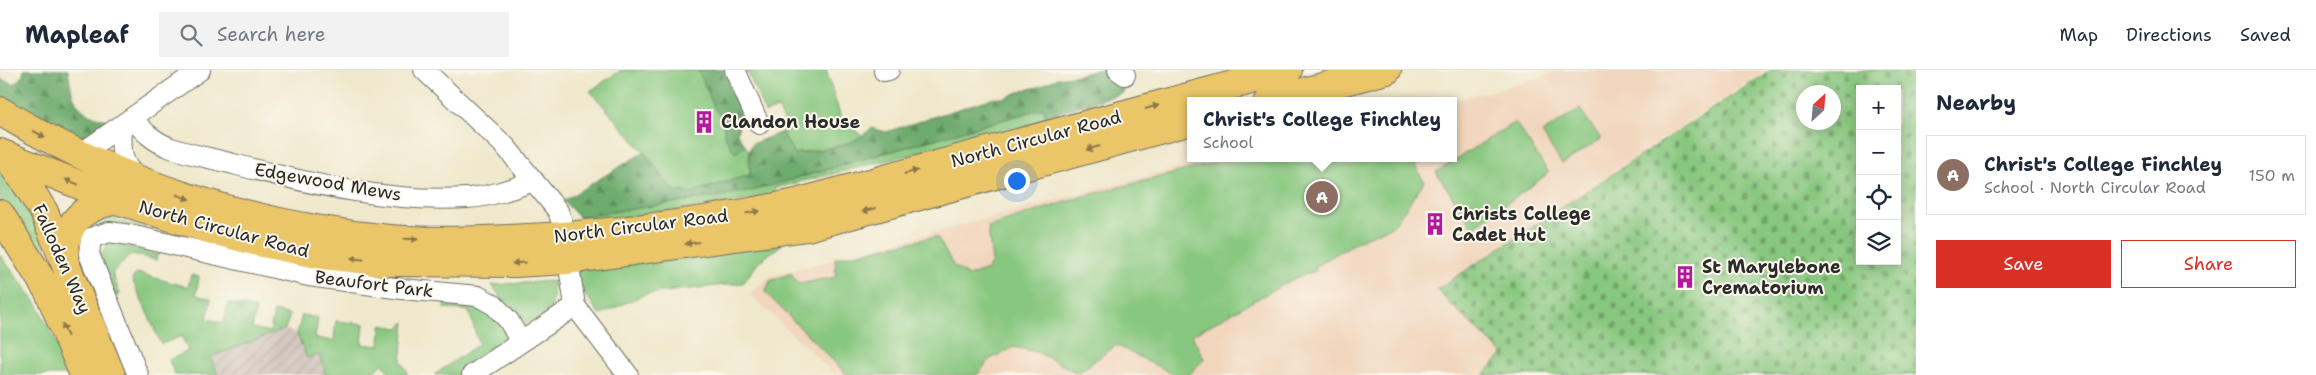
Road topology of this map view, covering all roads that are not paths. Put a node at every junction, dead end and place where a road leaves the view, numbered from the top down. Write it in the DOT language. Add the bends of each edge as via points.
graph roads {
  1 [pos="200,70"];
  2 [pos="424,70"];
  3 [pos="735,70"];
  4 [pos="1288,70"];
  5 [pos="1387,70"];
  6 [pos="1187,97"];
  7 [pos="1188,97"];
  8 [pos="1284,97"];
  9 [pos="0,111"];
  10 [pos="127,122"];
  11 [pos="1187,122"];
  12 [pos="759,124"];
  13 [pos="2,153"];
  14 [pos="79,155"];
  15 [pos="138,179"];
  16 [pos="534,181"];
  17 [pos="117,200"];
  18 [pos="0,214"];
  19 [pos="567,248"];
  20 [pos="64,259"];
  21 [pos="575,306"];
  22 [pos="520,341"];
  23 [pos="84,375"];
  24 [pos="111,375"];
  25 [pos="138,375"];
  26 [pos="472,375"];
  27 [pos="628,375"];
  1 -- 10 [label="street"];
  2 -- 16 [label="street" via="506,147"];
  3 -- 12 [label="street"];
  7 -- 4 [label="highway, North Circular Road, one-way"];
  5 -- 8 [label="highway"];
  19 -- 6 [label="highway, North Circular Road, one-way" via="647,229 796,203"];
  9 -- 14 [label="highway, North Circular Road, one-way"];
  10 -- 14 [label="street"];
  10 -- 15 [label="street" via="122,158"];
  10 -- 16 [label="street, Edgewood Mews" via="171,148 364,192 402,197 466,198 494,195"];
  11 -- 19 [label="highway, North Circular Road, one-way" via="807,227"];
  17 -- 13 [label="highway, North Circular Road, one-way"];
  13 -- 20 [label="highway, Falloden Way" via="41,207"];
  14 -- 15 [label="highway, North Circular Road"];
  15 -- 19 [label="highway, North Circular Road, one-way" via="186,198 252,216 390,239"];
  16 -- 19 [label="street" via="558,211"];
  19 -- 17 [label="highway, North Circular Road, one-way" via="461,264 388,262 322,255 204,228"];
  17 -- 20 [label="highway" via="93,206 74,220 66,238"];
  23 -- 18 [label="highway, Falloden Way, one-way" via="49,292"];
  19 -- 21 [label="street"];
  20 -- 24 [label="highway, Falloden Way"];
  21 -- 22 [label="street"];
  21 -- 27 [label="street"];
  22 -- 25 [label="street, Beaufort Park" via="509,321 494,305 478,296 308,276 109,232 91,238 88,254"];
  22 -- 26 [label="street"];
}
